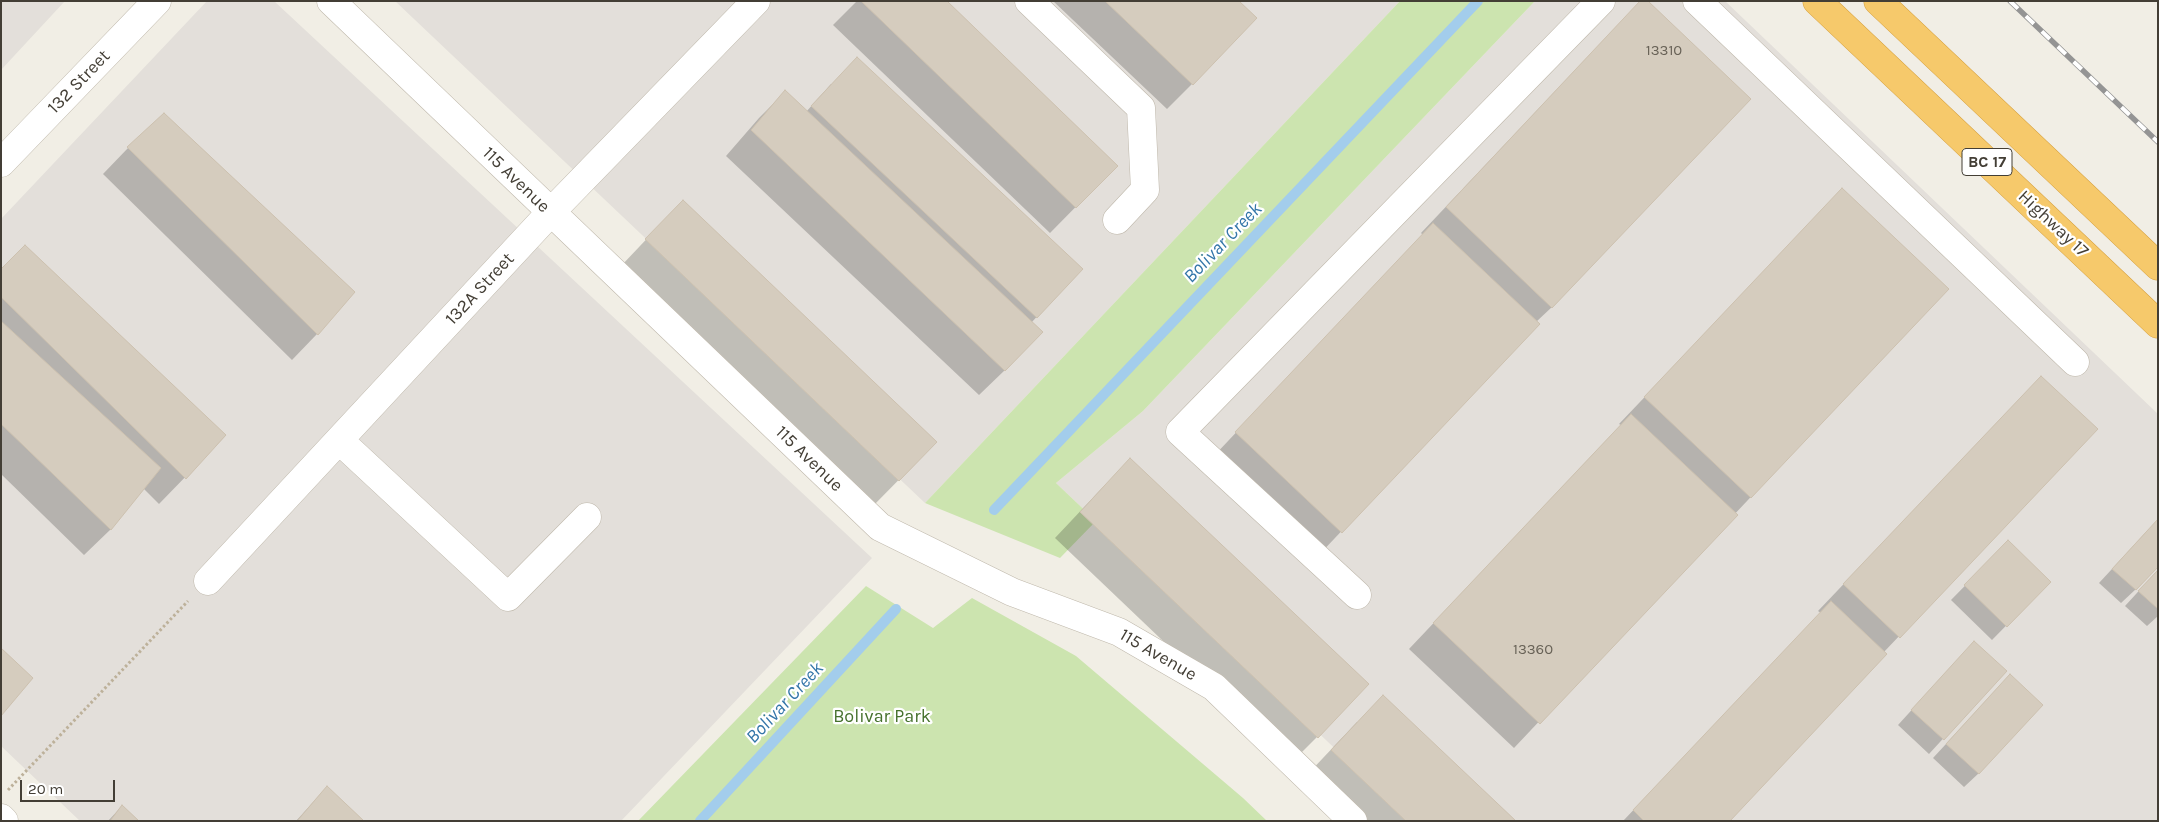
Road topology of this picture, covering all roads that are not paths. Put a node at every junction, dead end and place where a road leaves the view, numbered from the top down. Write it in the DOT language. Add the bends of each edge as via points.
graph roads {
  1 [pos="157,1"];
  2 [pos="331,1"];
  3 [pos="756,1"];
  4 [pos="1029,1"];
  5 [pos="1601,1"];
  6 [pos="1697,1"];
  7 [pos="1817,1"];
  8 [pos="1878,1"];
  9 [pos="1,163"];
  10 [pos="550,213"];
  11 [pos="1117,220"];
  12 [pos="2158,266"];
  13 [pos="2158,324"];
  14 [pos="2074,362"];
  15 [pos="340,440"];
  16 [pos="587,517"];
  17 [pos="208,581"];
  18 [pos="1357,596"];
  19 [pos="1353,821"];
  1 -- 9 [label="street, 132 Street"];
  2 -- 10 [label="street, 115 Avenue"];
  3 -- 10 [label="street, 132A Street"];
  4 -- 11 [label="street" via="1141,108 1145,190"];
  5 -- 18 [label="street" via="1180,432"];
  6 -- 14 [label="street"];
  7 -- 13 [label="highway, Highway 17 / BC 17"];
  8 -- 12 [label="highway, BC 17"];
  10 -- 15 [label="street, 132A Street"];
  10 -- 19 [label="street, 115 Avenue" via="880,527 1012,592 1119,632 1214,687"];
  15 -- 16 [label="street" via="508,597"];
  15 -- 17 [label="street, 132A Street"];
}
